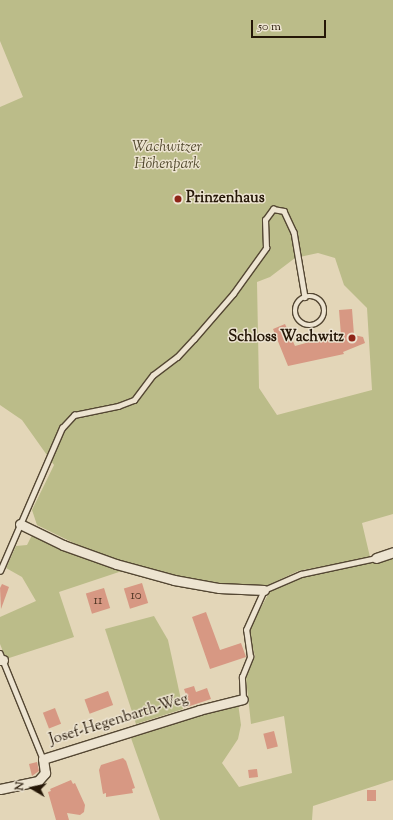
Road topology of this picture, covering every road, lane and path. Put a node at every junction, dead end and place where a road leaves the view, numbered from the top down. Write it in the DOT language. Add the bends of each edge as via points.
graph roads {
  1 [pos="305,297"];
  2 [pos="20,524"];
  3 [pos="393,552"];
  4 [pos="376,558"];
  5 [pos="0,571"];
  6 [pos="264,590"];
  7 [pos="1,658"];
  8 [pos="243,699"];
  9 [pos="43,759"];
  10 [pos="0,789"];
  1 -- 1 [label="lane" via="297,304 296,313 300,322 313,326 322,321 324,306 318,298"];
  1 -- 2 [label="lane" via="294,232 284,212 273,209 265,220 266,248 232,294 178,356 152,375 134,400 74,415 62,428"];
  2 -- 5 [label="lane"];
  2 -- 6 [label="street" via="63,545 123,566 219,588"];
  3 -- 4 [label="street"];
  4 -- 6 [label="lane" via="301,574"];
  6 -- 8 [label="lane" via="246,630 250,657 241,686"];
  7 -- 9 [label="lane"];
  8 -- 9 [label="street, Josef-Hegenbarth-Weg" via="199,710"];
  9 -- 10 [label="street, Josef-Hegenbarth-Weg" via="45,773 38,781"];
}
